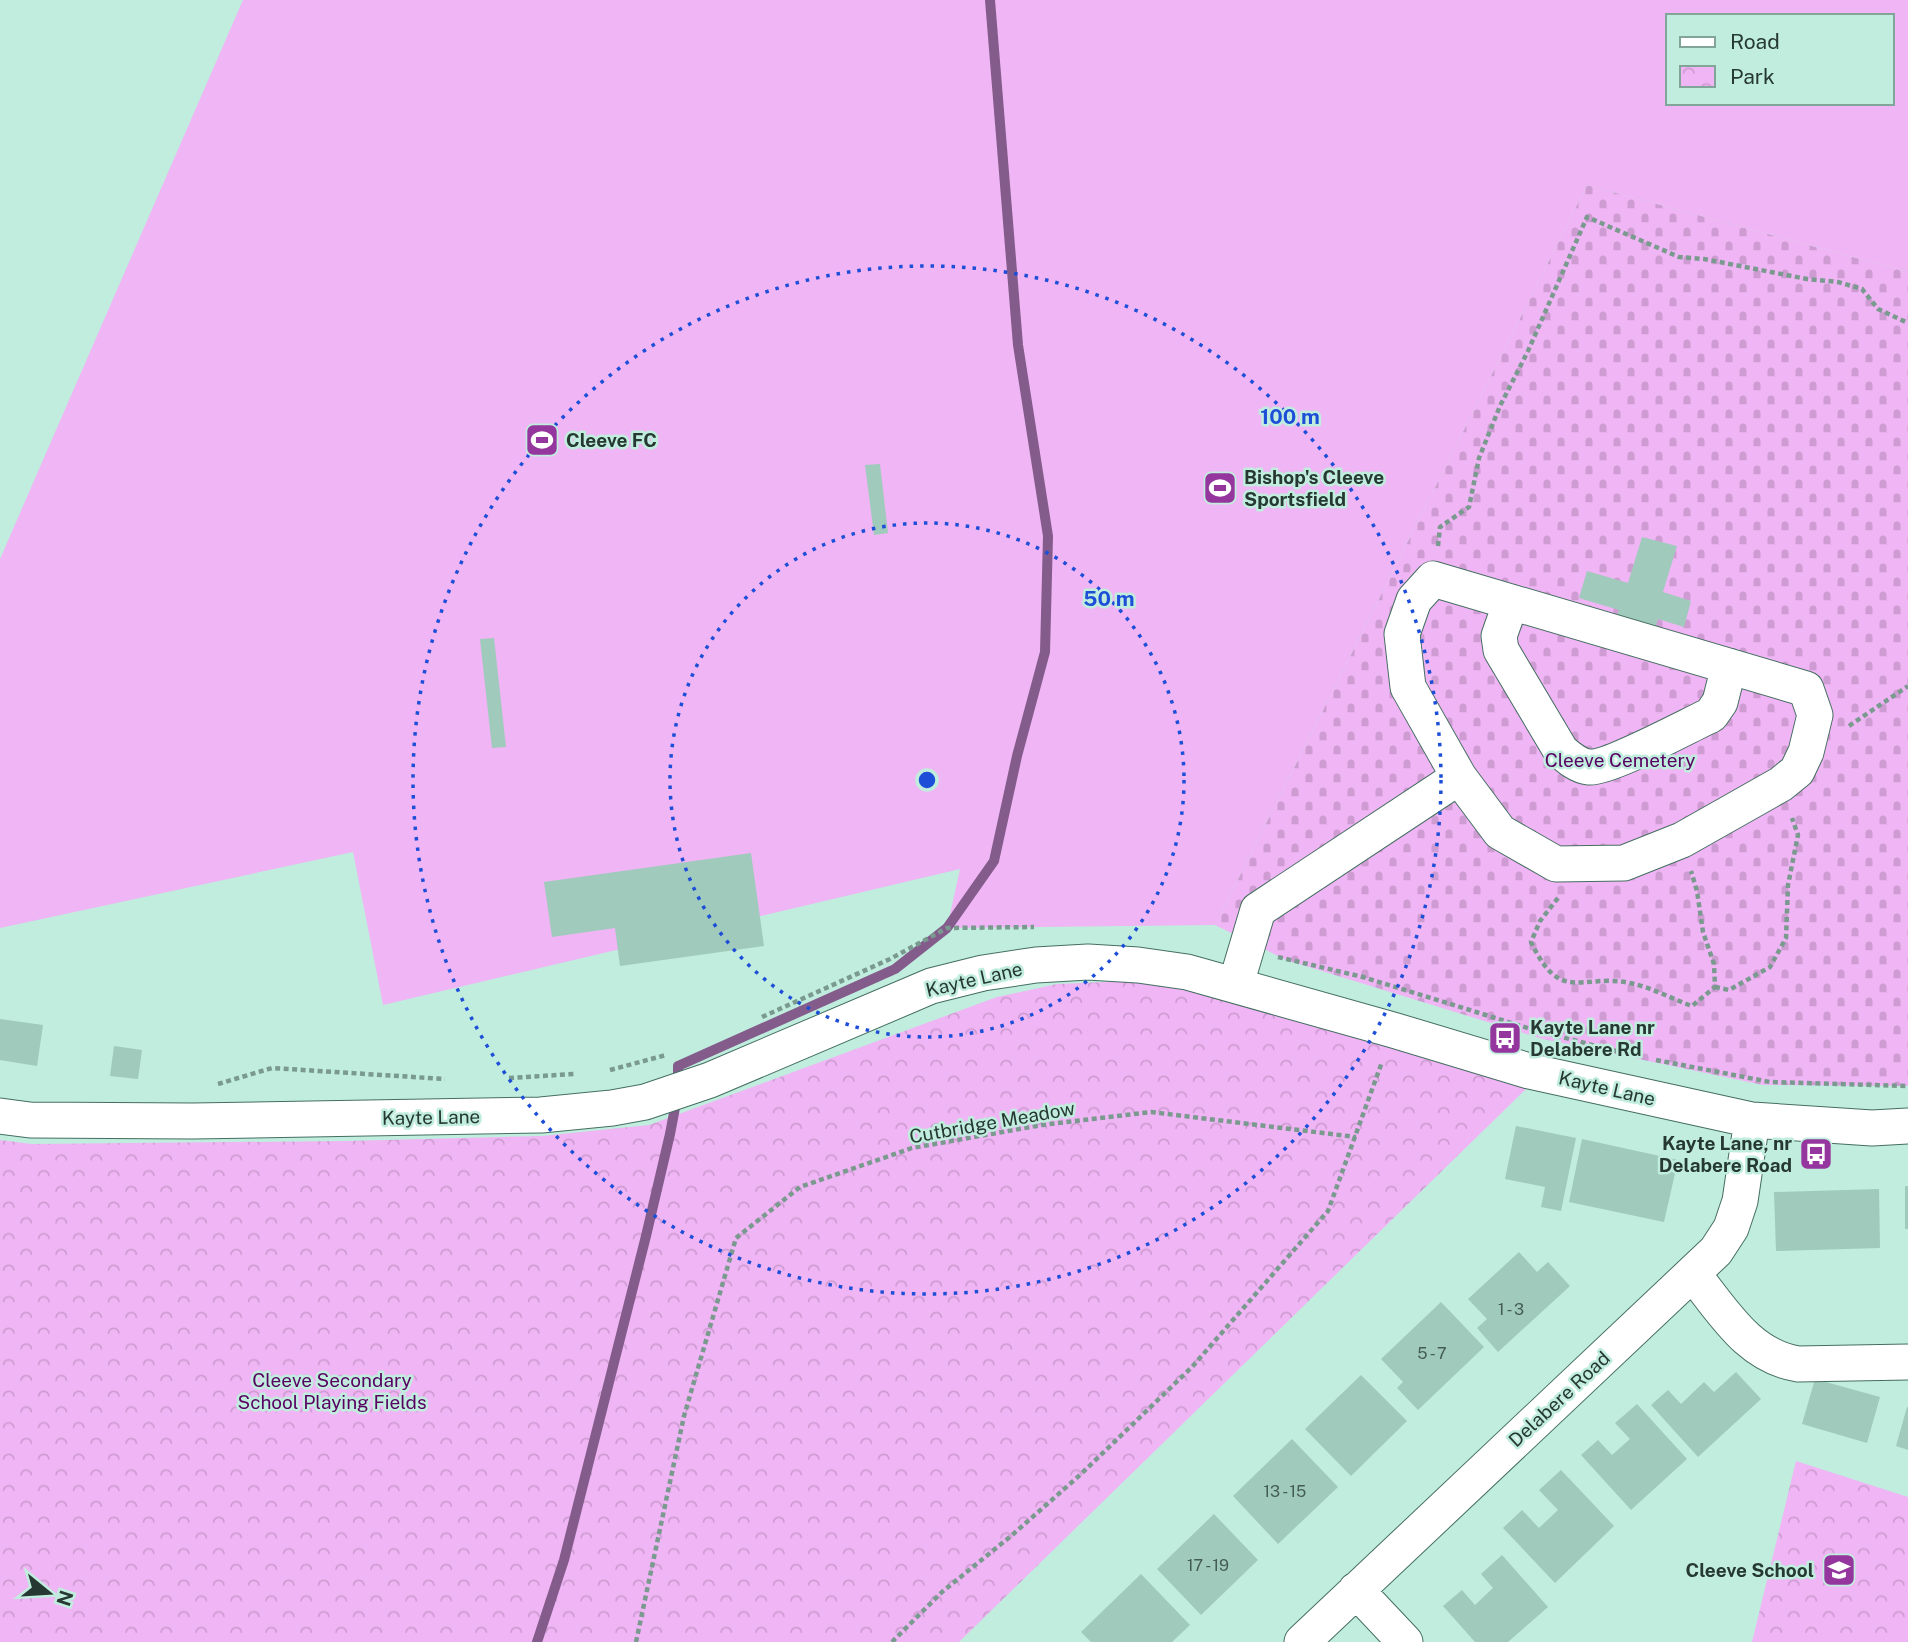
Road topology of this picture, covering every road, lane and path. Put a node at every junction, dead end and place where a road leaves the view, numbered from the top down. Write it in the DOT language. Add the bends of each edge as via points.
graph roads {
  1 [pos="1908,323"];
  2 [pos="1433,579"];
  3 [pos="1511,602"];
  4 [pos="1730,666"];
  5 [pos="1908,686"];
  6 [pos="1806,752"];
  7 [pos="1459,777"];
  8 [pos="1781,784"];
  9 [pos="1682,840"];
  10 [pos="1574,864"];
  11 [pos="947,928"];
  12 [pos="1236,984"];
  13 [pos="1716,987"];
  14 [pos="756,1020"];
  15 [pos="1393,1030"];
  16 [pos="675,1053"];
  17 [pos="603,1072"];
  18 [pos="576,1074"];
  19 [pos="507,1078"];
  20 [pos="452,1080"];
  21 [pos="0,1116"];
  22 [pos="1752,1120"];
  23 [pos="193,1121"];
  24 [pos="1908,1126"];
  25 [pos="1356,1137"];
  26 [pos="1693,1274"];
  27 [pos="1908,1362"];
  28 [pos="1356,1590"];
  29 [pos="636,1642"];
  30 [pos="892,1642"];
  31 [pos="1302,1642"];
  32 [pos="1405,1642"];
  1 -- 2 [label="path" via="1878,309 1862,289 1679,257 1587,217 1500,406 1479,458 1469,507 1440,527"];
  2 -- 3 [label="street"];
  2 -- 7 [label="street" via="1414,600 1402,634 1408,688"];
  3 -- 4 [label="street"];
  3 -- 4 [label="street" via="1499,636 1501,650 1561,751 1573,762 1590,767 1711,715 1720,702"];
  4 -- 6 [label="street" via="1806,689 1815,715"];
  5 -- 6 [label="path"];
  6 -- 8 [label="street" via="1797,771"];
  7 -- 10 [label="street" via="1500,832 1556,864"];
  7 -- 12 [label="street" via="1258,911"];
  8 -- 9 [label="street"];
  8 -- 13 [label="path" via="1798,835 1788,885 1786,938 1770,967 1729,990"];
  9 -- 10 [label="street" via="1623,863"];
  9 -- 13 [label="path"];
  10 -- 13 [label="path" via="1570,883 1531,942 1540,961 1562,982 1632,984 1692,1006"];
  11 -- 14 [label="path"];
  12 -- 15 [label="street, Kayte Lane"];
  12 -- 23 [label="street, Kayte Lane" via="1138,965 1036,965 931,986 710,1080 612,1108 541,1115"];
  15 -- 22 [label="street, Kayte Lane" via="1529,1071"];
  15 -- 25 [label="path"];
  16 -- 17 [label="path"];
  18 -- 19 [label="path"];
  20 -- 23 [label="path" via="272,1068 217,1084"];
  21 -- 23 [label="street, Kayte Lane"];
  22 -- 24 [label="street, Kayte Lane"];
  22 -- 26 [label="street, Delabere Road" via="1740,1201 1731,1228"];
  25 -- 29 [label="path, Cutbridge Meadow" via="1151,1112 912,1148 800,1187 736,1238 684,1416"];
  25 -- 30 [label="path" via="1328,1211 1192,1367 1080,1475 942,1592"];
  26 -- 27 [label="street" via="1751,1345 1782,1362"];
  26 -- 28 [label="street, Delabere Road"];
  28 -- 31 [label="street, Delabere Road"];
  28 -- 32 [label="street"];
}
